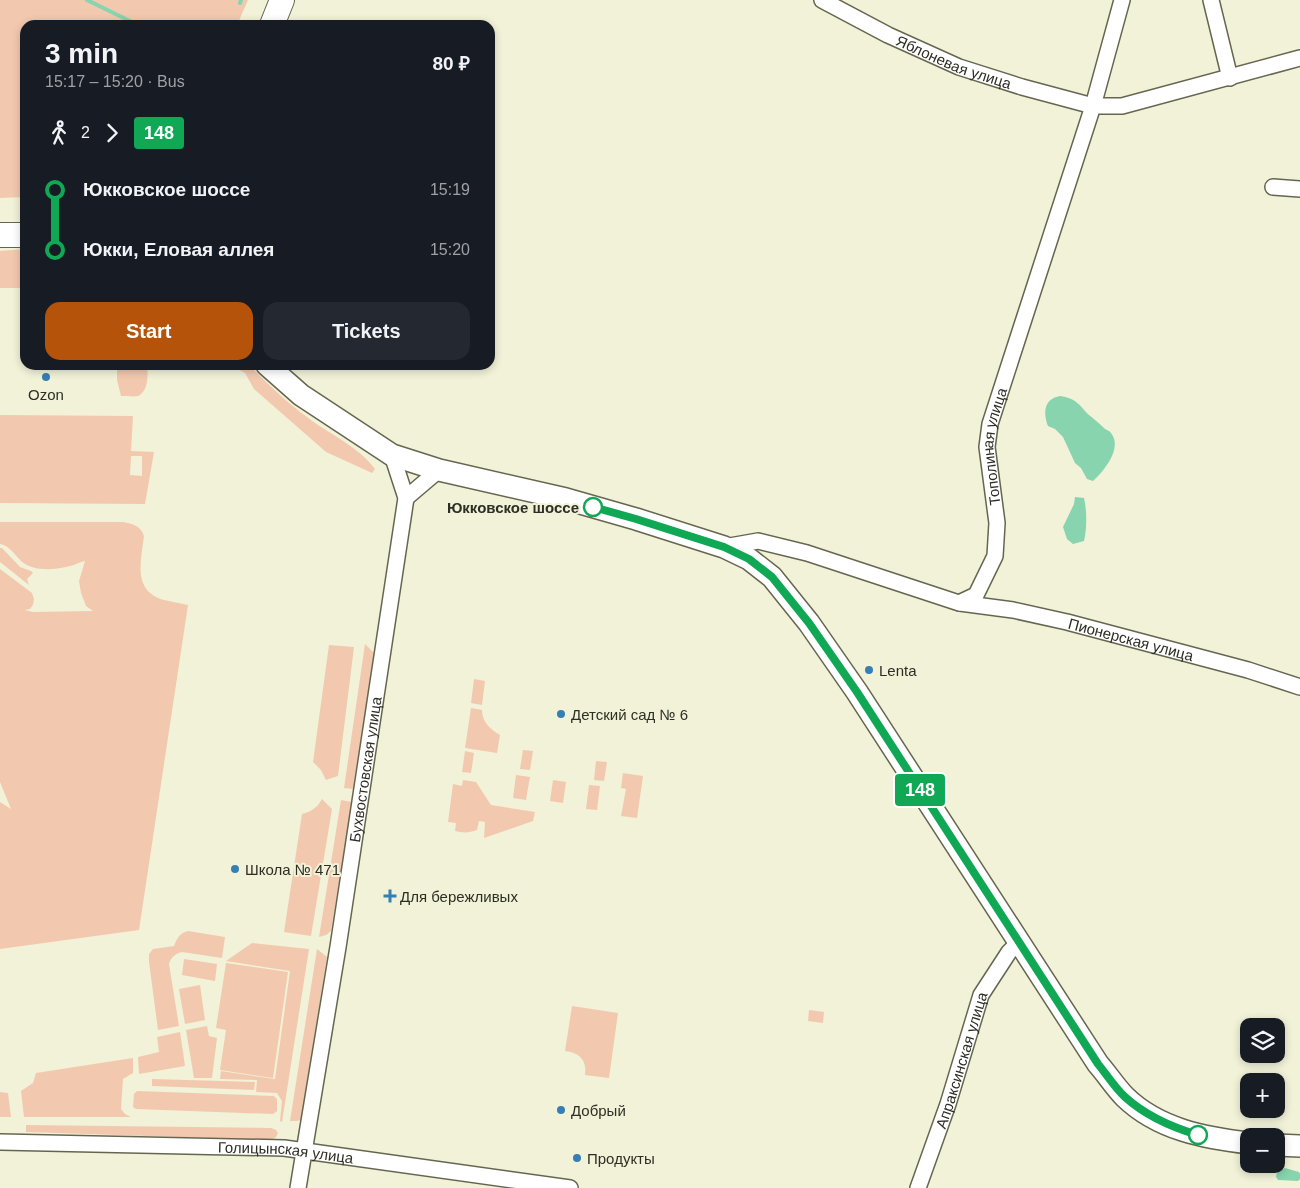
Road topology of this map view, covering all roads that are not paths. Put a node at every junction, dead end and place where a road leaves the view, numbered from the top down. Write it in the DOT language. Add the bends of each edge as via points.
graph roads {
  1 [pos="282,0"];
  2 [pos="822,0"];
  3 [pos="1122,0"];
  4 [pos="1211,0"];
  5 [pos="274,20"];
  6 [pos="1300,58"];
  7 [pos="1230,78"];
  8 [pos="1093,106"];
  9 [pos="1273,187"];
  10 [pos="1300,190"];
  11 [pos="0,235"];
  12 [pos="20,235"];
  13 [pos="273,370"];
  14 [pos="392,455"];
  15 [pos="439,470"];
  16 [pos="406,498"];
  17 [pos="724,547"];
  18 [pos="959,603"];
  19 [pos="1296,686"];
  20 [pos="1300,699"];
  21 [pos="1019,942"];
  22 [pos="0,1142"];
  23 [pos="1240,1142"];
  24 [pos="1285,1145"];
  25 [pos="1300,1146"];
  26 [pos="304,1151"];
  27 [pos="298,1188"];
  28 [pos="570,1188"];
  29 [pos="918,1188"];
  1 -- 5 [label="main road"];
  2 -- 8 [label="street, Яблоневая улица" via="959,67"];
  3 -- 8 [label="street, Тополиная улица"];
  4 -- 7 [label="street"];
  6 -- 7 [label="street, Яблоневая улица"];
  7 -- 8 [label="street, Яблоневая улица" via="1122,106"];
  8 -- 18 [label="street, Тополиная улица" via="990,424 987,447 997,523 995,556 976,596"];
  9 -- 10 [label="street"];
  11 -- 12 [label="main road"];
  13 -- 14 [label="main road" via="301,395"];
  14 -- 15 [label="main road"];
  14 -- 16 [label="street, Бухвостовская улица"];
  15 -- 16 [label="street"];
  15 -- 17 [label="main road" via="566,499"];
  16 -- 26 [label="street, Бухвостовская улица"];
  17 -- 18 [label="street" via="758,541 807,553"];
  17 -- 21 [label="main road" via="749,559 772,577 809,623"];
  18 -- 19 [label="street, Пионерская улица" via="1014,610 1067,622"];
  19 -- 20 [label="street"];
  21 -- 23 [label="main road" via="1098,1064 1125,1097 1150,1116 1176,1128"];
  21 -- 29 [label="street, Апраксинская улица" via="1008,952 981,995"];
  22 -- 26 [label="street, Голицынская улица"];
  24 -- 25 [label="main road"];
  26 -- 27 [label="street, Бухвостовская улица"];
  26 -- 28 [label="street, Голицынская улица"];
}
